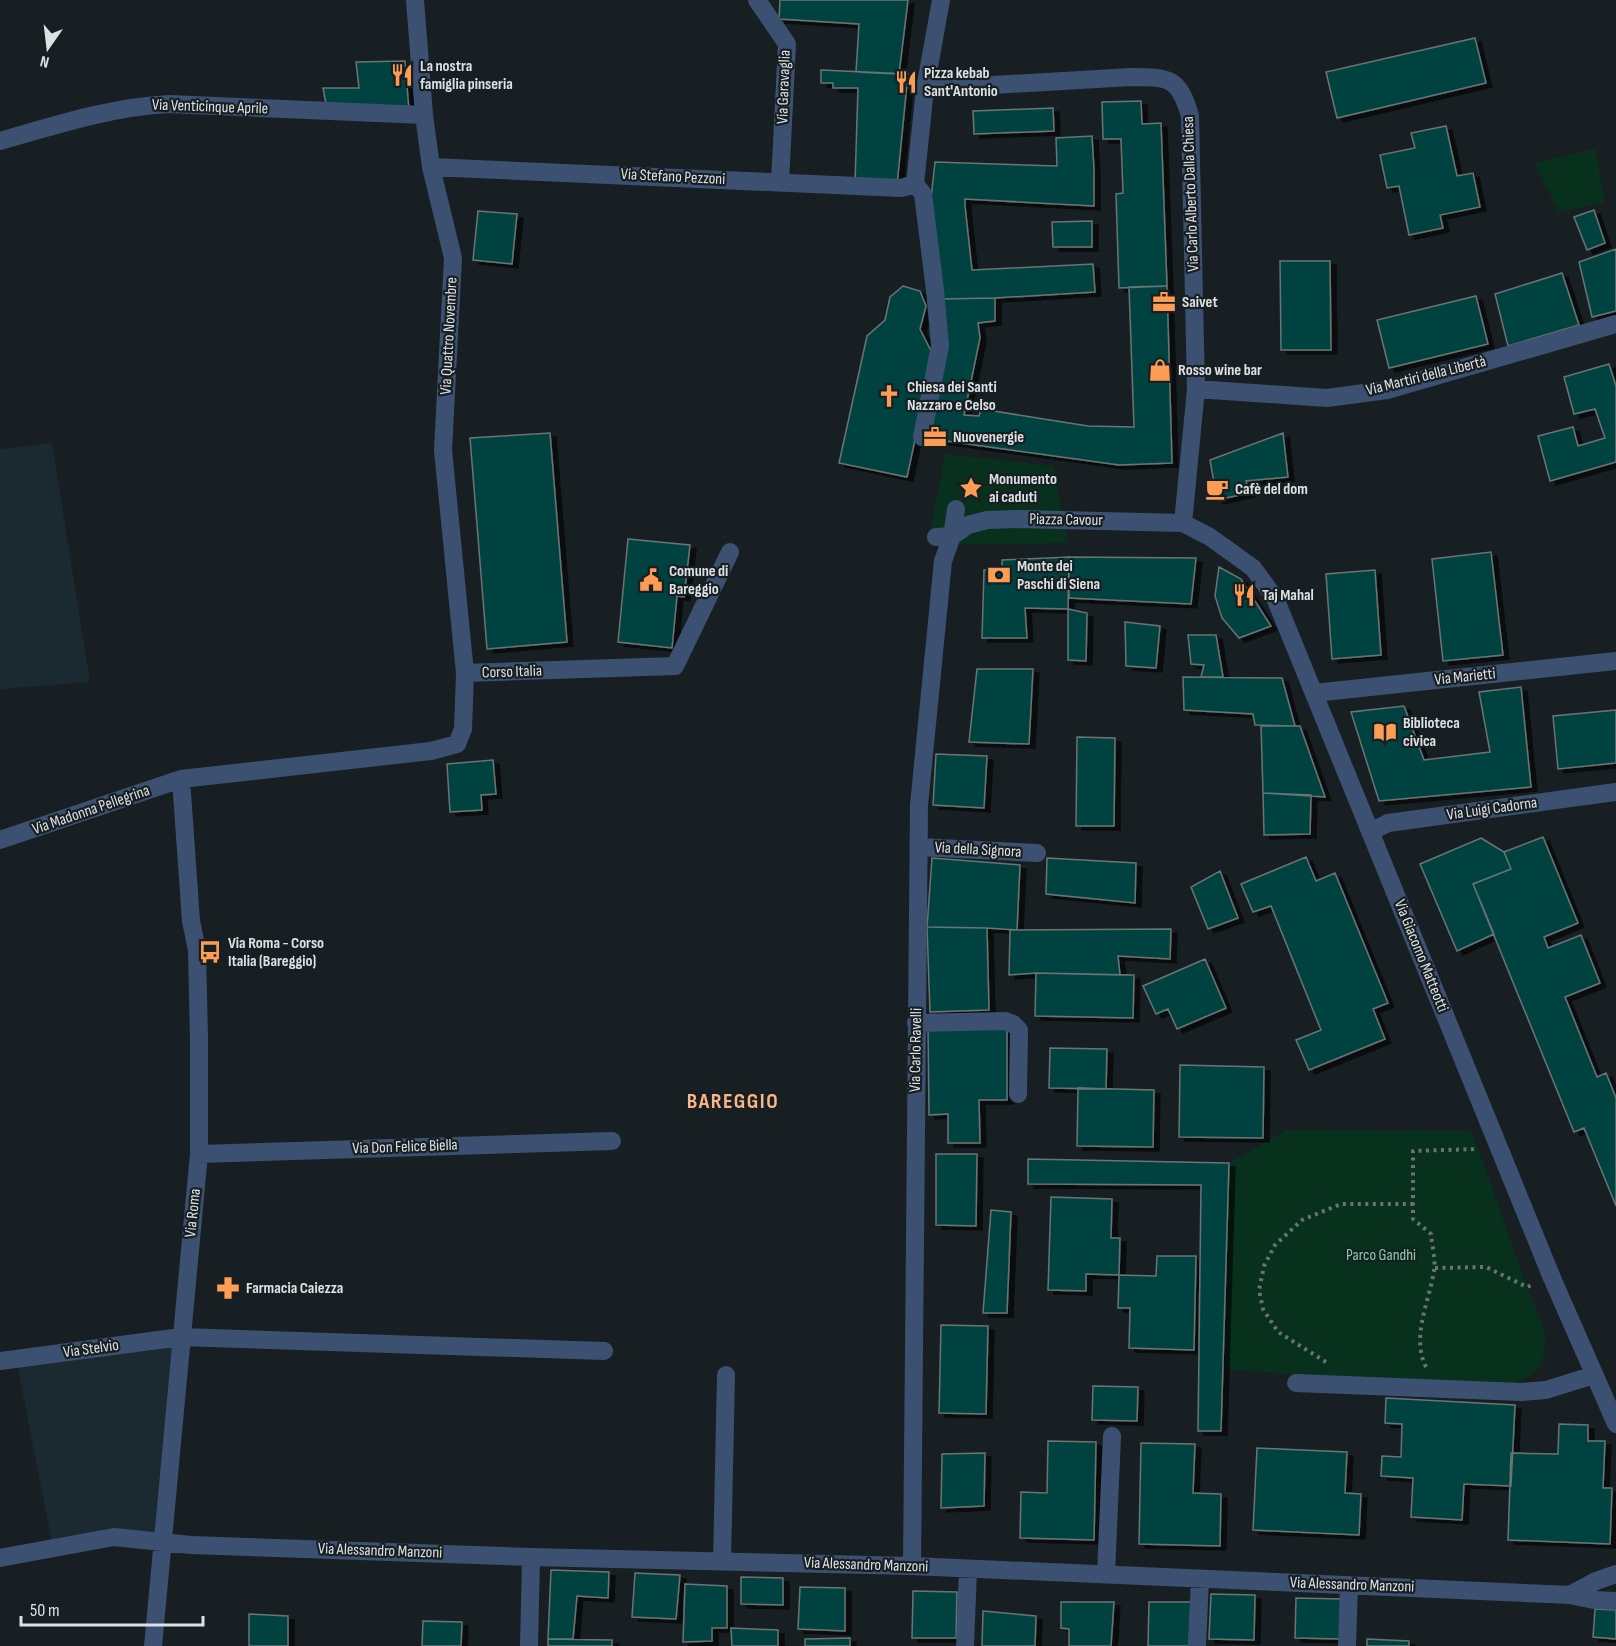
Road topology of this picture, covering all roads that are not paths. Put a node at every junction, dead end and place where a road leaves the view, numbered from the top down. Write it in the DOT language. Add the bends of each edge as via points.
graph roads {
  1 [pos="415,0"];
  2 [pos="757,0"];
  3 [pos="941,0"];
  4 [pos="925,89"];
  5 [pos="424,115"];
  6 [pos="0,141"];
  7 [pos="431,166"];
  8 [pos="780,182"];
  9 [pos="915,184"];
  10 [pos="1616,324"];
  11 [pos="1196,389"];
  12 [pos="922,437"];
  13 [pos="956,509"];
  14 [pos="1183,523"];
  15 [pos="944,537"];
  16 [pos="730,552"];
  17 [pos="1616,661"];
  18 [pos="465,673"];
  19 [pos="1314,693"];
  20 [pos="181,779"];
  21 [pos="1616,792"];
  22 [pos="1370,832"];
  23 [pos="0,840"];
  24 [pos="919,847"];
  25 [pos="1037,854"];
  26 [pos="916,1023"];
  27 [pos="1018,1094"];
  28 [pos="612,1141"];
  29 [pos="199,1154"];
  30 [pos="181,1337"];
  31 [pos="604,1351"];
  32 [pos="0,1361"];
  33 [pos="726,1375"];
  34 [pos="1594,1375"];
  35 [pos="1296,1383"];
  36 [pos="1616,1424"];
  37 [pos="1112,1436"];
  38 [pos="162,1542"];
  39 [pos="531,1557"];
  40 [pos="0,1558"];
  41 [pos="722,1561"];
  42 [pos="912,1566"];
  43 [pos="968,1569"];
  44 [pos="1106,1574"];
  45 [pos="1616,1574"];
  46 [pos="1200,1579"];
  47 [pos="1349,1585"];
  48 [pos="1570,1595"];
  49 [pos="1616,1601"];
  50 [pos="153,1646"];
  51 [pos="529,1646"];
  52 [pos="964,1646"];
  53 [pos="1197,1646"];
  54 [pos="1347,1646"];
  1 -- 5 [label="street, Via Quattro Novembre"];
  2 -- 8 [label="street, Via Garavaglia" via="787,44"];
  3 -- 4 [label="street"];
  4 -- 9 [label="street"];
  4 -- 11 [label="street, Via Carlo Alberto Dalla Chiesa" via="1131,77 1174,82 1184,95 1190,116"];
  5 -- 6 [label="street, Via Venticinque Aprile" via="141,105"];
  5 -- 7 [label="street, Via Quattro Novembre"];
  7 -- 8 [label="street, Via Stefano Pezzoni"];
  7 -- 18 [label="street, Via Quattro Novembre" via="453,258 443,450"];
  8 -- 9 [label="street, Via Stefano Pezzoni" via="901,188"];
  9 -- 12 [label="street" via="922,194 940,346"];
  10 -- 11 [label="street, Via Martiri della Libertà" via="1387,390 1327,398"];
  11 -- 14 [label="street, Via Carlo Alberto Dalla Chiesa" via="1180,464"];
  13 -- 15 [label="street, Via Carlo Ravelli"];
  14 -- 15 [label="street, Piazza Cavour" via="1130,513 987,520"];
  14 -- 19 [label="street, Via Giacomo Matteotti" via="1253,568 1275,598"];
  15 -- 24 [label="street, Via Carlo Ravelli" via="919,805"];
  16 -- 18 [label="street, Corso Italia" via="675,666"];
  17 -- 19 [label="street, Via Marietti"];
  18 -- 20 [label="street, Corso Italia" via="463,729 457,744 431,751"];
  19 -- 22 [label="street, Via Giacomo Matteotti"];
  20 -- 23 [label="street, Via Madonna Pellegrina"];
  20 -- 29 [label="street, Via Roma" via="196,950"];
  21 -- 22 [label="street, Via Luigi Cadorna" via="1388,823"];
  22 -- 34 [label="street, Via Giacomo Matteotti"];
  24 -- 25 [label="street, Via della Signora"];
  24 -- 26 [label="street, Via Carlo Ravelli"];
  26 -- 27 [label="street" via="1013,1024 1019,1030"];
  26 -- 42 [label="street, Via Carlo Ravelli"];
  28 -- 29 [label="street, Via Don Felice Biella"];
  29 -- 30 [label="street, Via Roma"];
  30 -- 31 [label="street, Via Stelvio"];
  30 -- 32 [label="street, Via Stelvio"];
  30 -- 38 [label="street, Via Roma"];
  33 -- 41 [label="street"];
  34 -- 35 [label="street" via="1546,1390 1521,1392"];
  34 -- 36 [label="street, Via Giacomo Matteotti"];
  37 -- 44 [label="street"];
  38 -- 39 [label="street, Via Alessandro Manzoni"];
  38 -- 40 [label="street, Via Alessandro Manzoni" via="114,1537"];
  38 -- 50 [label="street, Via Roma"];
  39 -- 41 [label="street, Via Alessandro Manzoni"];
  39 -- 51 [label="street"];
  41 -- 42 [label="street, Via Alessandro Manzoni"];
  42 -- 43 [label="street, Via Alessandro Manzoni"];
  43 -- 44 [label="street, Via Alessandro Manzoni"];
  43 -- 52 [label="street"];
  44 -- 46 [label="street, Via Alessandro Manzoni"];
  45 -- 48 [label="street"];
  46 -- 47 [label="street, Via Alessandro Manzoni"];
  46 -- 53 [label="street"];
  47 -- 48 [label="street, Via Alessandro Manzoni"];
  47 -- 54 [label="street"];
  48 -- 49 [label="street, Via Alessandro Manzoni"];
}
